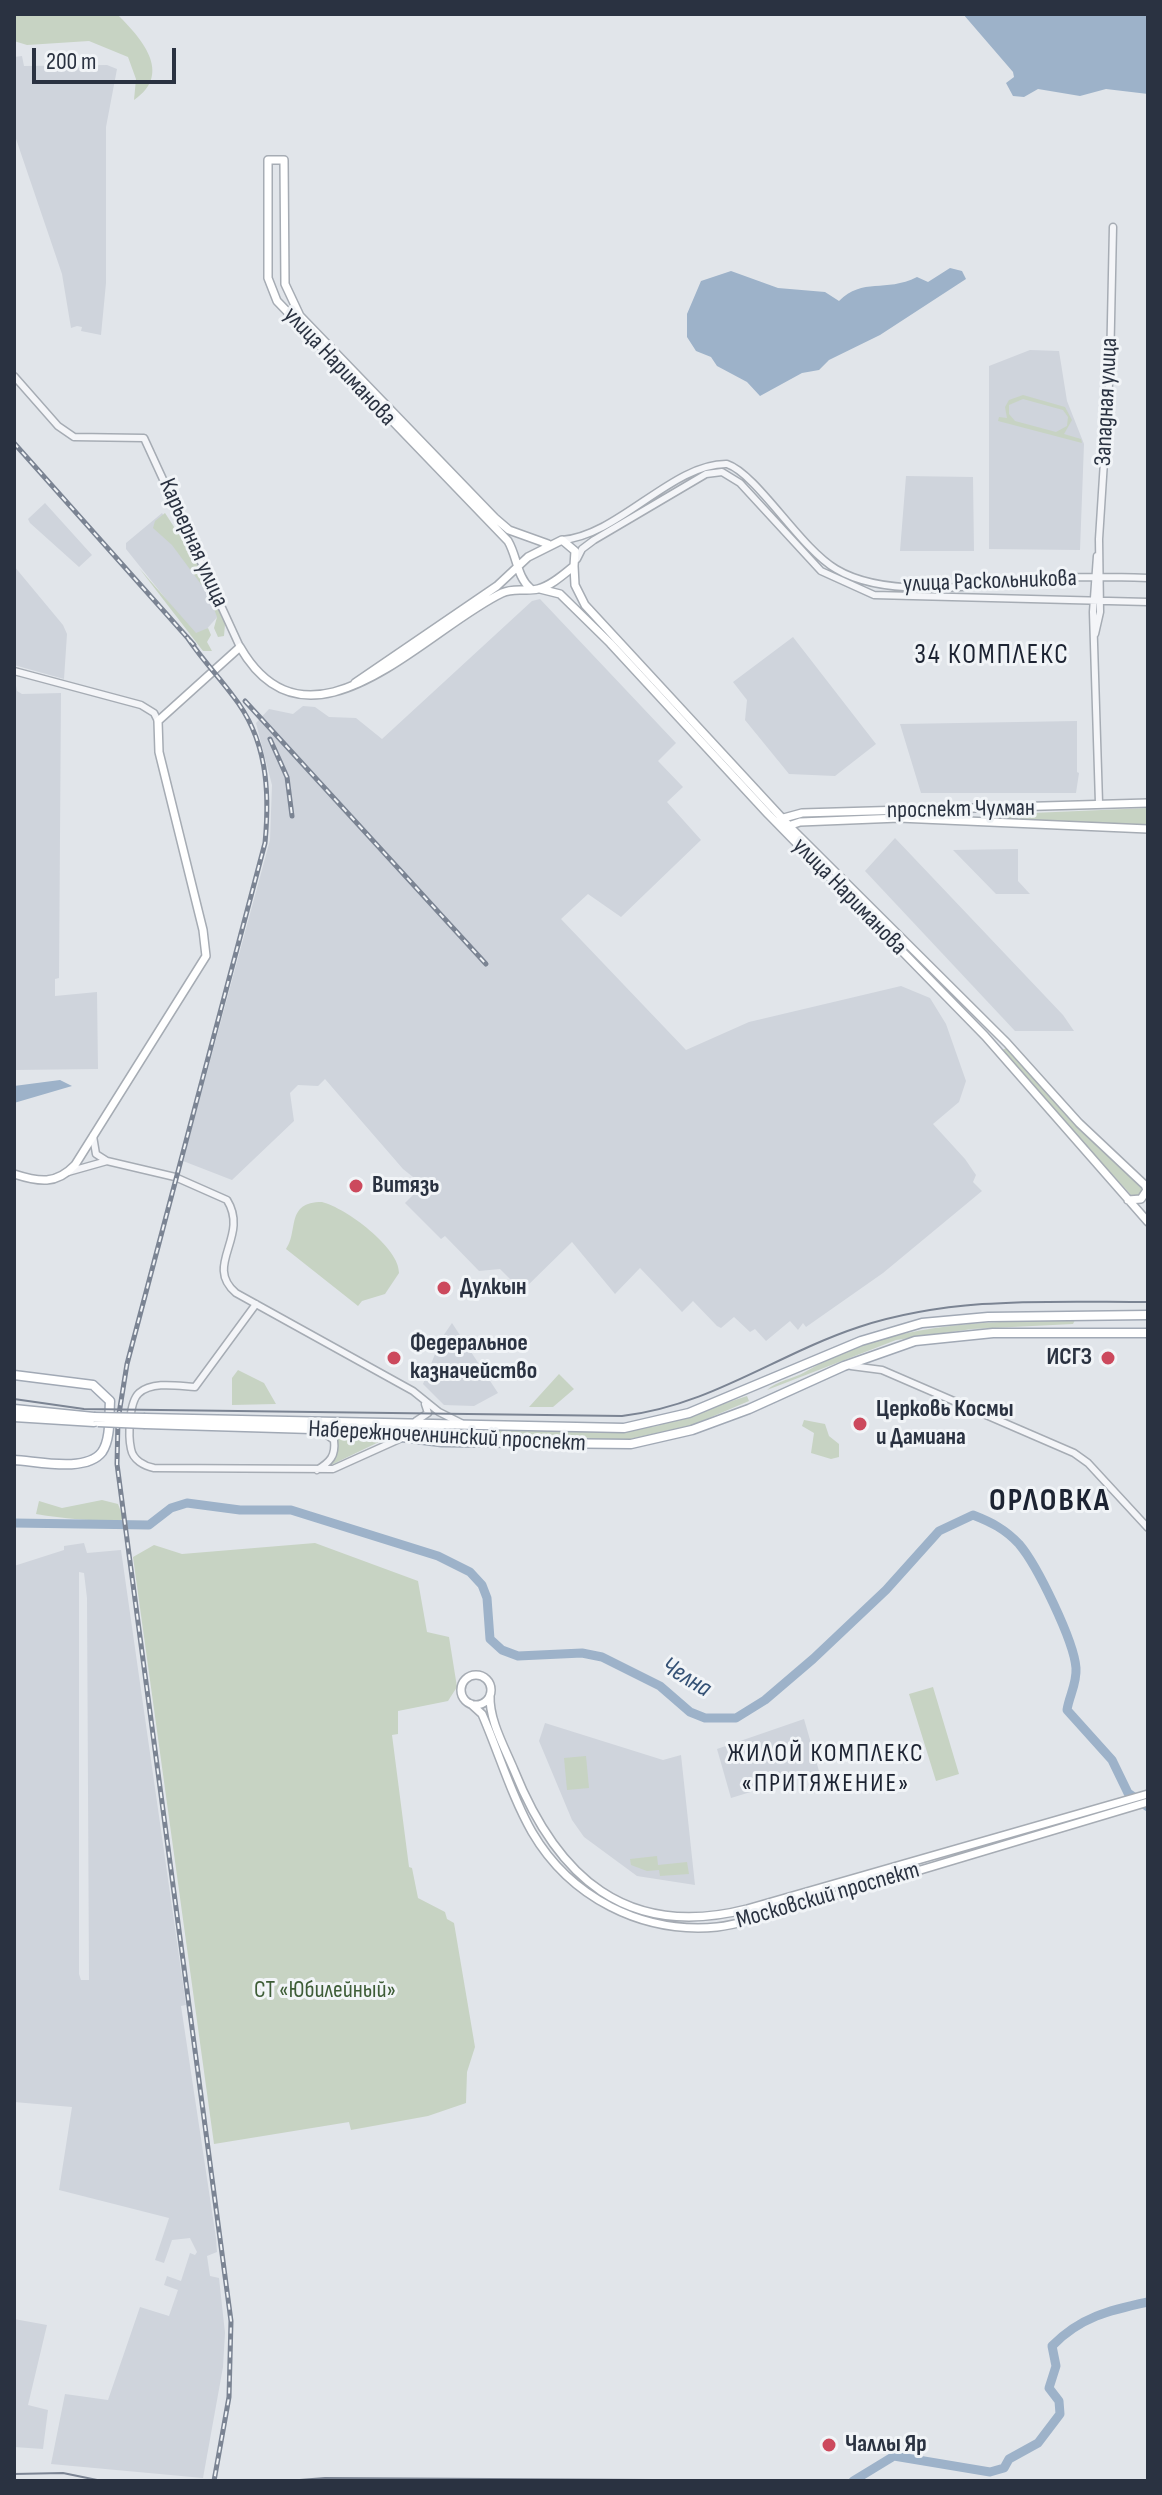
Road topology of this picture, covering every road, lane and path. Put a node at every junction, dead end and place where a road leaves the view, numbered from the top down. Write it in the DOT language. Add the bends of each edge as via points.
graph roads {
  1 [pos="1113,227"];
  2 [pos="267,255"];
  3 [pos="283,256"];
  4 [pos="14,376"];
  5 [pos="562,540"];
  6 [pos="548,544"];
  7 [pos="575,562"];
  8 [pos="520,566"];
  9 [pos="1098,578"];
  10 [pos="1148,578"];
  11 [pos="1020,583"];
  12 [pos="998,584"];
  13 [pos="534,589"];
  14 [pos="998,599"];
  15 [pos="1020,600"];
  16 [pos="1097,602"];
  17 [pos="1148,602"];
  18 [pos="240,647"];
  19 [pos="14,671"];
  20 [pos="355,683"];
  21 [pos="158,721"];
  22 [pos="1099,803"];
  23 [pos="1148,803"];
  24 [pos="988,809"];
  25 [pos="779,820"];
  26 [pos="813,821"];
  27 [pos="988,823"];
  28 [pos="786,827"];
  29 [pos="1148,829"];
  30 [pos="805,842"];
  31 [pos="850,890"];
  32 [pos="1007,1043"];
  33 [pos="992,1045"];
  34 [pos="93,1136"];
  35 [pos="107,1161"];
  36 [pos="68,1173"];
  37 [pos="14,1174"];
  38 [pos="1146,1186"];
  39 [pos="1128,1200"];
  40 [pos="1148,1222"];
  41 [pos="256,1304"];
  42 [pos="1148,1315"];
  43 [pos="1066,1316"];
  44 [pos="1067,1333"];
  45 [pos="1148,1333"];
  46 [pos="890,1347"];
  47 [pos="844,1366"];
  48 [pos="881,1370"];
  49 [pos="14,1375"];
  50 [pos="769,1380"];
  51 [pos="740,1392"];
  52 [pos="778,1397"];
  53 [pos="421,1398"];
  54 [pos="14,1409"];
  55 [pos="749,1409"];
  56 [pos="14,1417"];
  57 [pos="94,1420"];
  58 [pos="145,1421"];
  59 [pos="407,1424"];
  60 [pos="468,1426"];
  61 [pos="312,1428"];
  62 [pos="404,1437"];
  63 [pos="14,1460"];
  64 [pos="316,1470"];
  65 [pos="1148,1528"];
  66 [pos="490,1695"];
  67 [pos="471,1704"];
  68 [pos="1148,1794"];
  69 [pos="1148,1802"];
  70 [pos="1110,1810"];
  1 -- 9 [label="street, Западная улица"];
  2 -- 3 [label="main road" via="274,265"];
  2 -- 3 [label="main road, улица Нариманова" via="268,160 284,160"];
  2 -- 8 [label="main road, улица Нариманова" via="268,278 282,307 508,541"];
  3 -- 6 [label="main road, улица Нариманова" via="288,294 303,320 495,518 525,538"];
  4 -- 18 [label="street, Карьерная улица" via="74,437 144,438"];
  5 -- 6 [label="main road"];
  5 -- 7 [label="main road" via="573,547"];
  5 -- 12 [label="street, улица Раскольникова" via="588,534 703,467 727,464 744,475 826,562 856,579 900,586"];
  6 -- 8 [label="main road"];
  7 -- 13 [label="main road"];
  7 -- 14 [label="street, улица Раскольникова" via="594,540 706,474 722,472 740,483 821,571 844,585 889,597"];
  7 -- 25 [label="main road, улица Нариманова" via="575,585 585,605"];
  8 -- 13 [label="main road, улица Нариманова" via="522,580"];
  8 -- 20 [label="main road"];
  9 -- 10 [label="street, улица Раскольникова"];
  9 -- 11 [label="street, улица Раскольникова"];
  9 -- 16 [label="street, Западная улица"];
  11 -- 12 [label="street, улица Раскольникова"];
  11 -- 15 [label="street" via="1015,593"];
  12 -- 14 [label="street"];
  13 -- 20 [label="main road" via="502,593 396,663"];
  13 -- 25 [label="main road, улица Нариманова" via="569,601"];
  14 -- 15 [label="street, улица Раскольникова"];
  15 -- 16 [label="street, улица Раскольникова"];
  16 -- 17 [label="street, улица Раскольникова"];
  16 -- 22 [label="street, Западная улица"];
  18 -- 20 [label="main road" via="263,678 284,692 320,695"];
  18 -- 21 [label="main road"];
  19 -- 21 [label="street" via="148,709"];
  21 -- 34 [label="main road" via="159,752 206,956"];
  22 -- 23 [label="main road, проспект Чулман"];
  22 -- 24 [label="main road, проспект Чулман"];
  24 -- 25 [label="main road, проспект Чулман" via="802,813"];
  24 -- 27 [label="main road" via="983,816"];
  25 -- 28 [label="main road, улица Нариманова"];
  26 -- 27 [label="main road, проспект Чулман"];
  26 -- 28 [label="main road, проспект Чулман"];
  26 -- 30 [label="main road" via="804,828"];
  27 -- 29 [label="main road, проспект Чулман"];
  28 -- 30 [label="main road, улица Нариманова"];
  28 -- 31 [label="main road, улица Нариманова"];
  30 -- 31 [label="main road, улица Нариманова"];
  31 -- 32 [label="main road, улица Нариманова"];
  31 -- 33 [label="main road, улица Нариманова"];
  32 -- 33 [label="street"];
  32 -- 38 [label="main road, улица Нариманова" via="1079,1123"];
  33 -- 39 [label="main road, улица Нариманова"];
  34 -- 35 [label="street" via="96,1154"];
  34 -- 36 [label="main road"];
  35 -- 36 [label="street"];
  35 -- 41 [label="street" via="157,1171 227,1200 235,1232 222,1271 227,1285"];
  36 -- 37 [label="main road" via="46,1182"];
  38 -- 39 [label="main road" via="1141,1199"];
  39 -- 40 [label="main road, улица Нариманова"];
  41 -- 53 [label="street"];
  41 -- 64 [label="street" via="195,1387 159,1386 138,1394 133,1401 131,1450 154,1468"];
  42 -- 43 [label="main road, Набережночелнинский проспект"];
  43 -- 44 [label="main road" via="1077,1318 1079,1326"];
  43 -- 50 [label="main road, Набережночелнинский проспект" via="922,1323 861,1341"];
  44 -- 45 [label="main road, Набережночелнинский проспект"];
  44 -- 46 [label="main road, Набережночелнинский проспект" via="993,1333"];
  46 -- 47 [label="main road, Набережночелнинский проспект"];
  46 -- 48 [label="street"];
  47 -- 48 [label="street"];
  47 -- 52 [label="main road, Набережночелнинский проспект"];
  48 -- 65 [label="street" via="1074,1453"];
  49 -- 63 [label="main road" via="93,1385 110,1401 107,1441 94,1459"];
  50 -- 51 [label="main road, Набережночелнинский проспект"];
  50 -- 52 [label="main road" via="766,1395"];
  51 -- 55 [label="main road" via="753,1400"];
  51 -- 60 [label="main road, Набережночелнинский проспект" via="689,1413 624,1428"];
  52 -- 55 [label="main road, Набережночелнинский проспект"];
  53 -- 59 [label="street" via="428,1413"];
  53 -- 60 [label="street"];
  54 -- 57 [label="main road, Набережночелнинский проспект"];
  55 -- 62 [label="main road, Набережночелнинский проспект" via="631,1444"];
  56 -- 57 [label="main road, Набережночелнинский проспект"];
  57 -- 58 [label="main road, Набережночелнинский проспект, bridge"];
  58 -- 59 [label="main road, Набережночелнинский проспект"];
  58 -- 61 [label="main road, Набережночелнинский проспект"];
  59 -- 60 [label="main road, Набережночелнинский проспект"];
  61 -- 62 [label="main road, Набережночелнинский проспект"];
  61 -- 64 [label="street" via="328,1433 335,1449 332,1459"];
  62 -- 64 [label="street" via="333,1469"];
  66 -- 67 [label="main road" via="483,1703"];
  66 -- 67 [label="main road" via="485,1678 470,1676 461,1686"];
  66 -- 70 [label="main road, Московский проспект" via="490,1711 524,1795 553,1848 581,1877 612,1898 670,1916 736,1912"];
  67 -- 70 [label="main road, Московский проспект" via="482,1714 531,1830 556,1866 609,1907 668,1925 720,1926 770,1915"];
  68 -- 70 [label="main road, Московский проспект"];
  69 -- 70 [label="main road, Московский проспект"];
}
